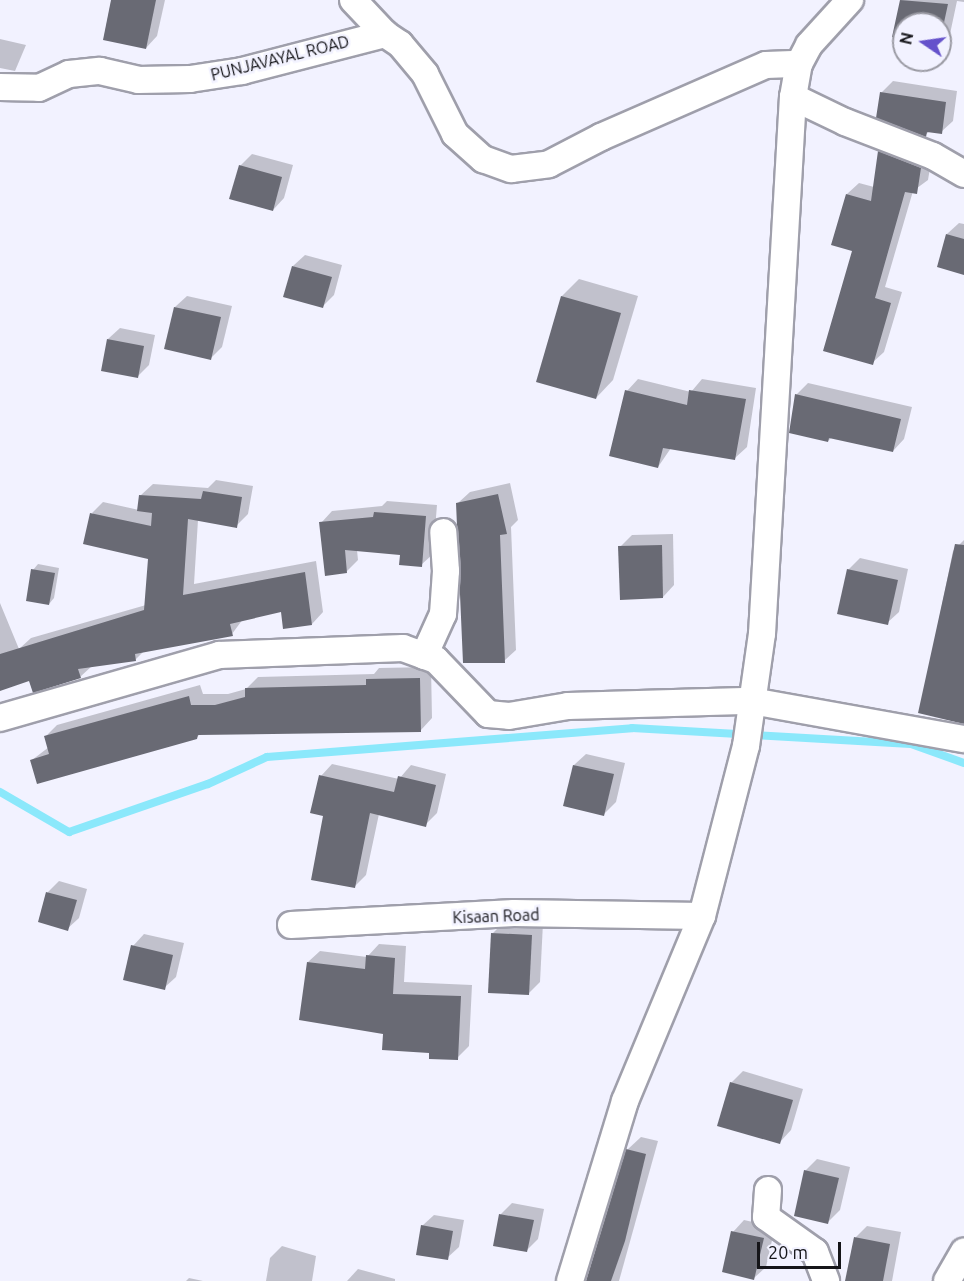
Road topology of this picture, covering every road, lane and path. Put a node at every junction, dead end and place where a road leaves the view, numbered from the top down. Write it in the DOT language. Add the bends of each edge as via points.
graph roads {
  1 [pos="353,0"];
  2 [pos="850,0"];
  3 [pos="385,34"];
  4 [pos="799,64"];
  5 [pos="0,87"];
  6 [pos="793,97"];
  7 [pos="964,174"];
  8 [pos="443,532"];
  9 [pos="424,656"];
  10 [pos="752,706"];
  11 [pos="0,718"];
  12 [pos="964,739"];
  13 [pos="702,916"];
  14 [pos="291,925"];
  15 [pos="768,1190"];
  16 [pos="964,1251"];
  17 [pos="570,1281"];
  18 [pos="826,1281"];
  19 [pos="947,1281"];
  1 -- 3 [label="street"];
  2 -- 4 [label="street" via="809,45"];
  3 -- 4 [label="street" via="400,44 425,74 455,134 483,159 511,169 549,164 766,65"];
  3 -- 5 [label="street, PUNJAVAYAL ROAD" via="242,71 190,79 138,80 100,71 69,74 39,88"];
  4 -- 6 [label="street"];
  6 -- 7 [label="street" via="933,156"];
  6 -- 10 [label="street" via="762,634"];
  8 -- 9 [label="street" via="443,614"];
  9 -- 10 [label="street" via="436,660 488,714 510,716 568,706"];
  9 -- 11 [label="street" via="403,648 219,655"];
  10 -- 12 [label="street"];
  10 -- 13 [label="street" via="746,746"];
  13 -- 14 [label="street, Kisaan Road" via="514,914"];
  13 -- 17 [label="street" via="625,1101"];
  15 -- 18 [label="street" via="766,1217 815,1252"];
  16 -- 19 [label="street"];
}
